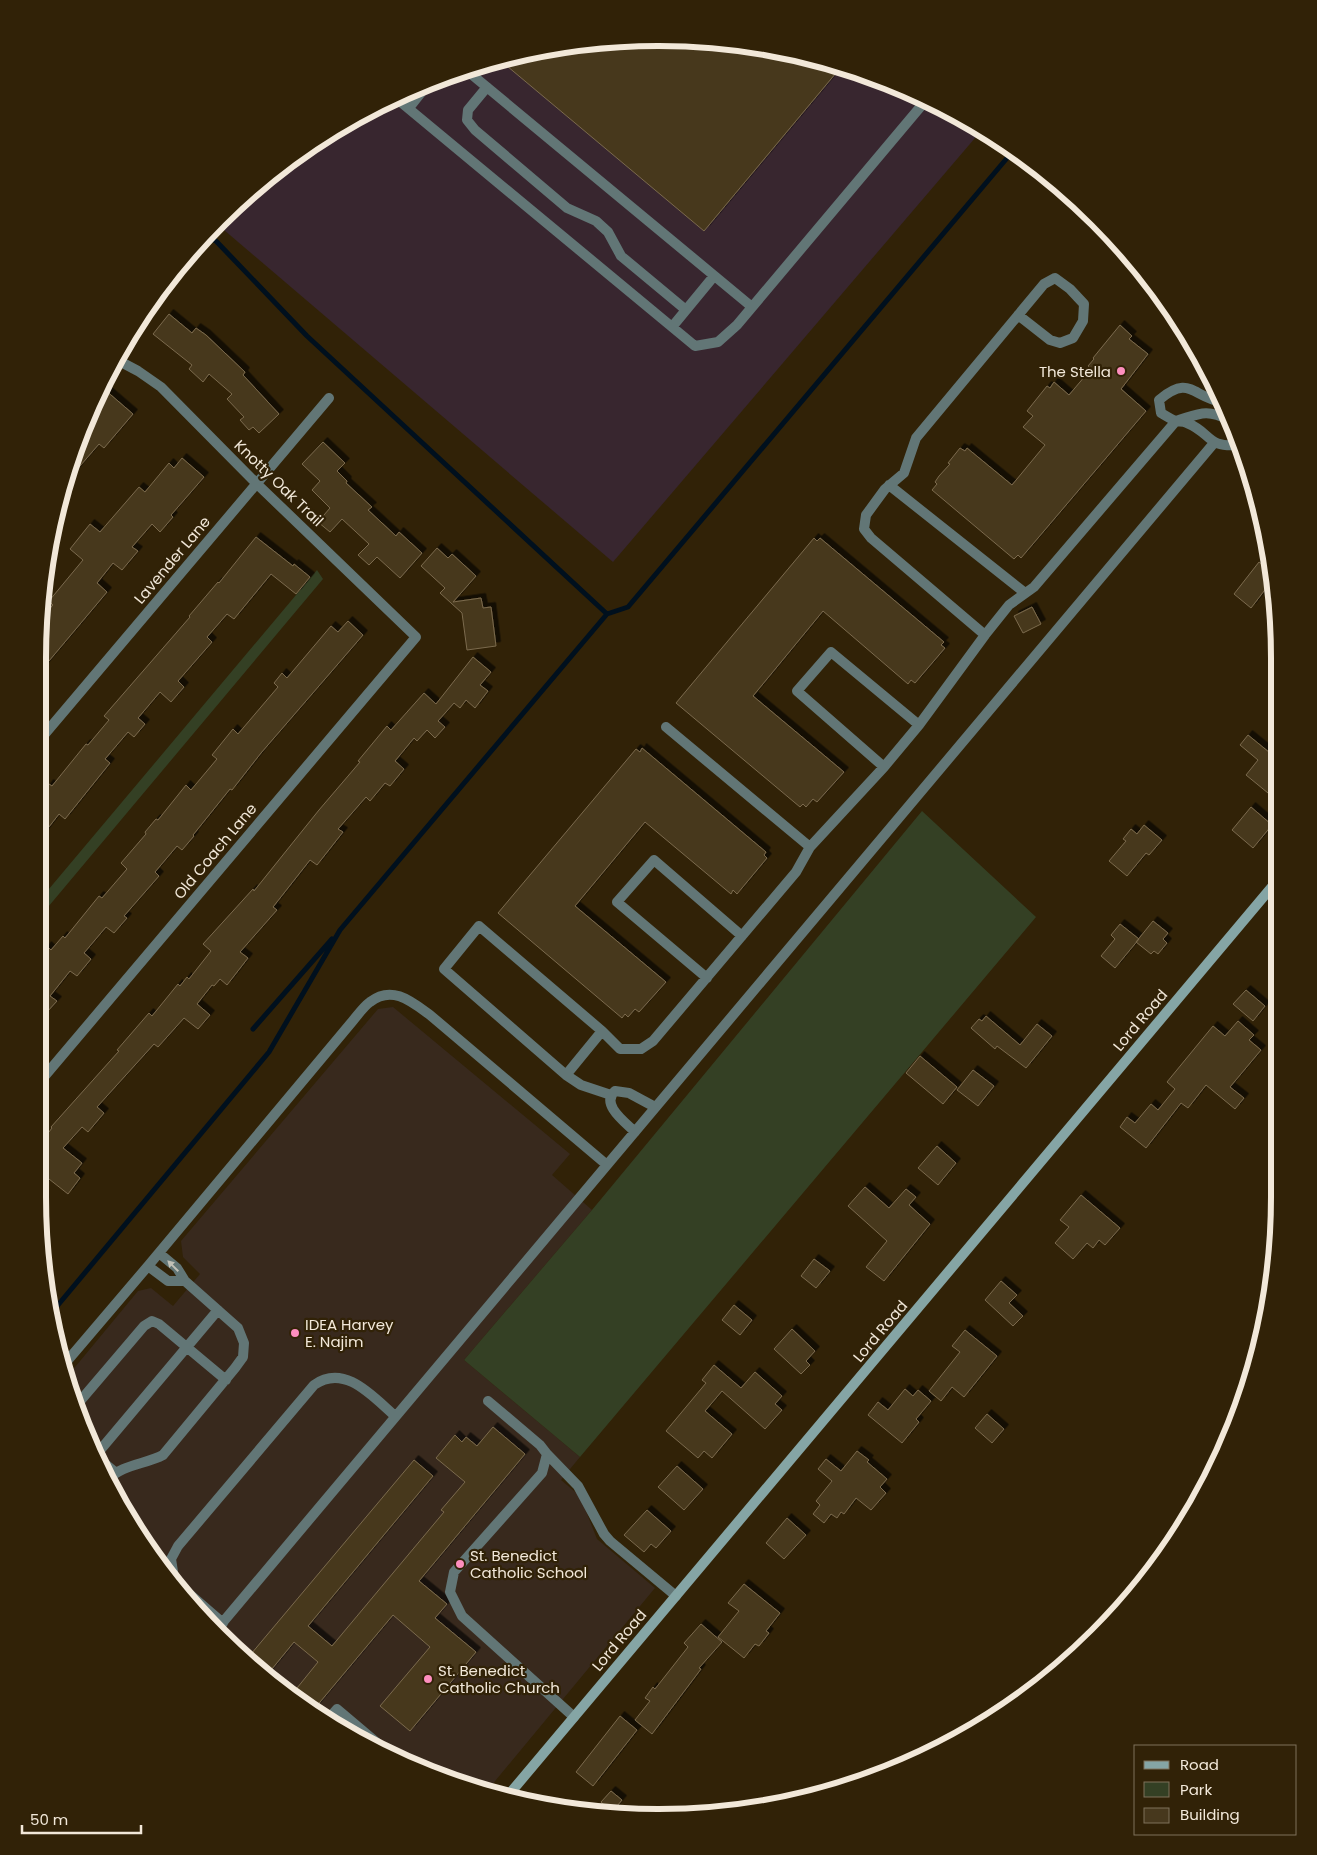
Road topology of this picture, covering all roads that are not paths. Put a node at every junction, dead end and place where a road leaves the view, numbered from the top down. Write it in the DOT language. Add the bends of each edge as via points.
graph roads {
  1 [pos="473,76"];
  2 [pos="487,87"];
  3 [pos="418,95"];
  4 [pos="402,103"];
  5 [pos="921,106"];
  6 [pos="408,108"];
  7 [pos="714,276"];
  8 [pos="752,307"];
  9 [pos="686,310"];
  10 [pos="1018,316"];
  11 [pos="672,327"];
  12 [pos="122,363"];
  13 [pos="329,398"];
  14 [pos="1213,399"];
  15 [pos="1218,410"];
  16 [pos="1217,414"];
  17 [pos="1220,416"];
  18 [pos="1176,421"];
  19 [pos="1214,443"];
  20 [pos="1232,446"];
  21 [pos="256,483"];
  22 [pos="889,485"];
  23 [pos="1025,593"];
  24 [pos="985,635"];
  25 [pos="416,637"];
  26 [pos="919,725"];
  27 [pos="666,727"];
  28 [pos="46,732"];
  29 [pos="884,767"];
  30 [pos="810,847"];
  31 [pos="1271,888"];
  32 [pos="742,936"];
  33 [pos="707,978"];
  34 [pos="602,1031"];
  35 [pos="46,1075"];
  36 [pos="566,1075"];
  37 [pos="611,1095"];
  38 [pos="656,1107"];
  39 [pos="635,1132"];
  40 [pos="607,1165"];
  41 [pos="159,1253"];
  42 [pos="148,1266"];
  43 [pos="184,1281"];
  44 [pos="218,1310"];
  45 [pos="186,1347"];
  46 [pos="68,1359"];
  47 [pos="226,1380"];
  48 [pos="81,1399"];
  49 [pos="488,1401"];
  50 [pos="395,1416"];
  51 [pos="101,1450"];
  52 [pos="547,1454"];
  53 [pos="113,1475"];
  54 [pos="172,1568"];
  55 [pos="676,1596"];
  56 [pos="221,1624"];
  57 [pos="332,1715"];
  58 [pos="574,1718"];
  59 [pos="369,1736"];
  60 [pos="512,1791"];
  1 -- 2 [label="street"];
  2 -- 7 [label="street"];
  2 -- 9 [label="street" via="468,110 467,120 475,130 567,208 596,221 608,232 621,256"];
  3 -- 6 [label="street"];
  4 -- 6 [label="street"];
  5 -- 8 [label="street"];
  6 -- 11 [label="street"];
  7 -- 8 [label="street"];
  7 -- 9 [label="street"];
  8 -- 11 [label="street" via="718,342 695,346"];
  9 -- 11 [label="street"];
  10 -- 10 [label="street" via="1044,284 1054,278 1084,304 1082,321 1073,338 1060,343 1050,340"];
  10 -- 22 [label="street" via="916,438 904,473"];
  12 -- 21 [label="street, Knotty Oak Trail" via="161,387"];
  13 -- 21 [label="street, Lavender Lane"];
  14 -- 18 [label="street" via="1182,387 1171,390 1159,400 1161,413"];
  15 -- 16 [label="street"];
  16 -- 17 [label="street"];
  16 -- 18 [label="street" via="1205,412"];
  18 -- 19 [label="street" via="1186,422"];
  18 -- 23 [label="street" via="1034,587"];
  19 -- 20 [label="street"];
  19 -- 38 [label="street"];
  21 -- 25 [label="street, Knotty Oak Trail"];
  21 -- 28 [label="street, Lavender Lane"];
  22 -- 23 [label="street"];
  22 -- 24 [label="street" via="866,516 864,529"];
  23 -- 24 [label="street" via="1009,605"];
  24 -- 26 [label="street"];
  25 -- 35 [label="street, Old Coach Lane"];
  26 -- 29 [label="street"];
  26 -- 29 [label="street" via="832,652 797,691"];
  27 -- 30 [label="street"];
  29 -- 30 [label="street"];
  30 -- 32 [label="street" via="796,872"];
  31 -- 55 [label="street, Lord Road"];
  32 -- 33 [label="street"];
  32 -- 33 [label="street" via="654,860 617,902"];
  33 -- 34 [label="street" via="653,1041 641,1049 620,1049"];
  34 -- 36 [label="street"];
  34 -- 36 [label="street" via="479,926 444,969"];
  36 -- 37 [label="street" via="581,1085"];
  37 -- 38 [label="street" via="615,1091 629,1093"];
  37 -- 39 [label="street" via="613,1109"];
  38 -- 39 [label="street"];
  39 -- 40 [label="street"];
  40 -- 41 [label="street" via="430,1015 408,998 389,994 370,1002 351,1023"];
  40 -- 50 [label="street"];
  41 -- 42 [label="street"];
  43 -- 41 [label="street, one-way" via="177,1268"];
  42 -- 43 [label="street" via="168,1281"];
  42 -- 46 [label="street"];
  43 -- 44 [label="street"];
  44 -- 45 [label="street"];
  44 -- 47 [label="street" via="238,1328 244,1343 243,1357"];
  45 -- 47 [label="street"];
  45 -- 48 [label="street" via="152,1321"];
  45 -- 51 [label="street"];
  47 -- 53 [label="street" via="163,1455"];
  49 -- 52 [label="street"];
  50 -- 54 [label="street" via="364,1390 343,1378 325,1378 314,1385 178,1546 171,1559"];
  50 -- 56 [label="street"];
  52 -- 55 [label="street" via="578,1486 610,1541"];
  52 -- 58 [label="street" via="542,1473 454,1572 450,1592 462,1616"];
  55 -- 58 [label="street, Lord Road"];
  57 -- 59 [label="street" via="337,1709"];
  58 -- 60 [label="street, Lord Road"];
}
